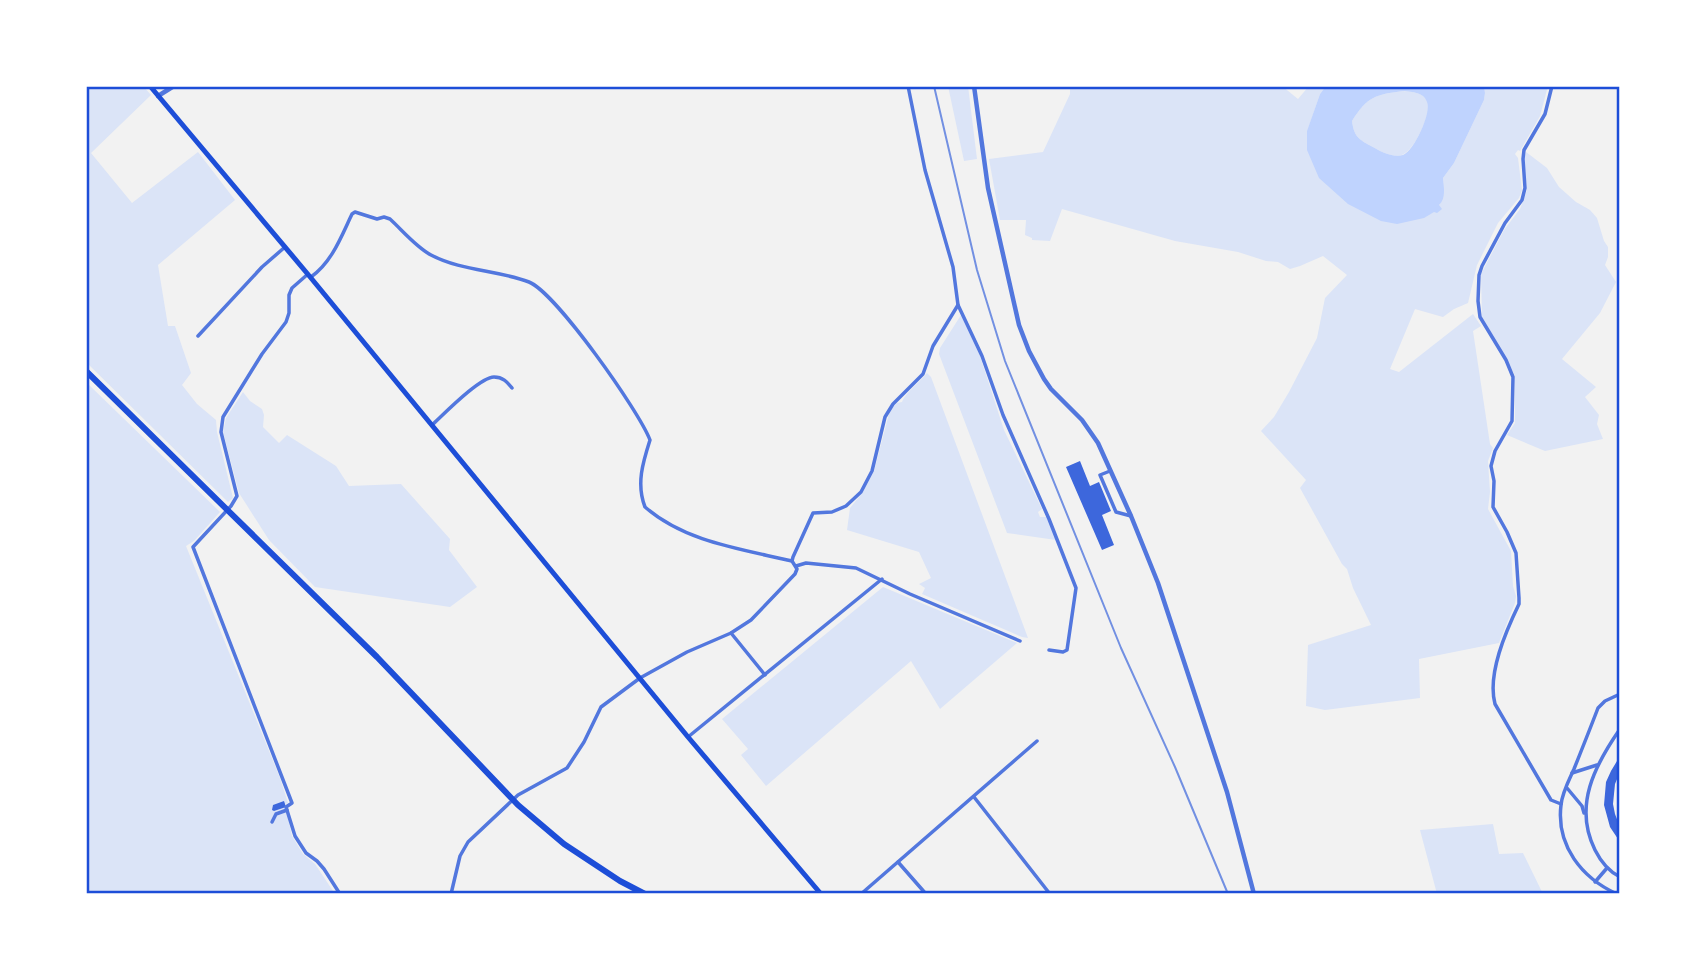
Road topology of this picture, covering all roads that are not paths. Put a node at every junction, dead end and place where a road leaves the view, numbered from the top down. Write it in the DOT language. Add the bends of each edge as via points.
graph roads {
  1 [pos="150,86"];
  2 [pos="174,86"];
  3 [pos="908,86"];
  4 [pos="974,86"];
  5 [pos="1552,86"];
  6 [pos="158,96"];
  7 [pos="285,247"];
  8 [pos="309,276"];
  9 [pos="958,306"];
  10 [pos="198,336"];
  11 [pos="86,371"];
  12 [pos="512,388"];
  13 [pos="432,425"];
  14 [pos="1110,471"];
  15 [pos="1131,516"];
  16 [pos="792,561"];
  17 [pos="796,566"];
  18 [pos="881,579"];
  19 [pos="732,633"];
  20 [pos="1020,640"];
  21 [pos="1049,650"];
  22 [pos="765,675"];
  23 [pos="640,678"];
  24 [pos="1620,694"];
  25 [pos="1620,729"];
  26 [pos="688,737"];
  27 [pos="1037,741"];
  28 [pos="1598,764"];
  29 [pos="1572,773"];
  30 [pos="1566,788"];
  31 [pos="973,796"];
  32 [pos="1561,804"];
  33 [pos="287,810"];
  34 [pos="1586,818"];
  35 [pos="272,822"];
  36 [pos="898,862"];
  37 [pos="1607,868"];
  38 [pos="1620,877"];
  39 [pos="1595,882"];
  40 [pos="340,894"];
  41 [pos="451,894"];
  42 [pos="645,894"];
  43 [pos="819,894"];
  44 [pos="860,894"];
  45 [pos="926,894"];
  46 [pos="1050,894"];
  47 [pos="1254,894"];
  48 [pos="1618,894"];
  1 -- 6 [label="main road"];
  2 -- 6 [label="street"];
  3 -- 9 [label="street" via="925,170 953,267"];
  4 -- 14 [label="street" via="988,188 1019,325 1044,379 1091,431"];
  5 -- 32 [label="street" via="1545,114 1524,150 1522,200 1482,266 1478,301 1480,317 1506,360 1514,389 1512,421 1492,466 1493,507 1516,553 1520,598 1502,644 1493,696 1551,800"];
  6 -- 7 [label="main road"];
  7 -- 8 [label="main road"];
  7 -- 10 [label="street"];
  8 -- 13 [label="main road"];
  8 -- 16 [label="street" via="326,262 355,212 390,219 432,256 534,284 585,341 648,434 640,479 645,507 700,538"];
  8 -- 33 [label="street" via="292,288 286,322 223,417 221,432 237,496 193,547 292,803"];
  9 -- 16 [label="street" via="933,346 923,374 885,417 872,471 861,492 846,506 813,513"];
  9 -- 21 [label="street" via="1076,588 1067,650"];
  11 -- 42 [label="main road" via="377,657 527,813 564,844"];
  12 -- 13 [label="street" via="505,380 489,377"];
  13 -- 23 [label="main road"];
  14 -- 15 [label="street"];
  14 -- 15 [label="street" via="1100,475 1116,512"];
  15 -- 47 [label="street" via="1227,792"];
  16 -- 17 [label="street"];
  17 -- 18 [label="street" via="856,568"];
  17 -- 19 [label="street" via="795,574"];
  18 -- 20 [label="street"];
  18 -- 22 [label="street"];
  19 -- 22 [label="street"];
  19 -- 23 [label="street"];
  22 -- 26 [label="street"];
  23 -- 26 [label="main road"];
  23 -- 41 [label="street" via="601,707 566,768 518,794 468,842"];
  24 -- 29 [label="street" via="1598,708"];
  25 -- 28 [label="street"];
  26 -- 43 [label="main road"];
  27 -- 31 [label="street"];
  28 -- 29 [label="street"];
  28 -- 34 [label="street"];
  29 -- 30 [label="street"];
  30 -- 32 [label="street"];
  30 -- 34 [label="street"];
  31 -- 36 [label="street"];
  31 -- 46 [label="street"];
  32 -- 39 [label="street" via="1568,850"];
  33 -- 35 [label="street" via="276,814"];
  33 -- 40 [label="street" via="295,836"];
  34 -- 37 [label="street" via="1591,842"];
  36 -- 44 [label="street"];
  36 -- 45 [label="street"];
  37 -- 38 [label="street"];
  37 -- 39 [label="street"];
  39 -- 48 [label="street"];
}
